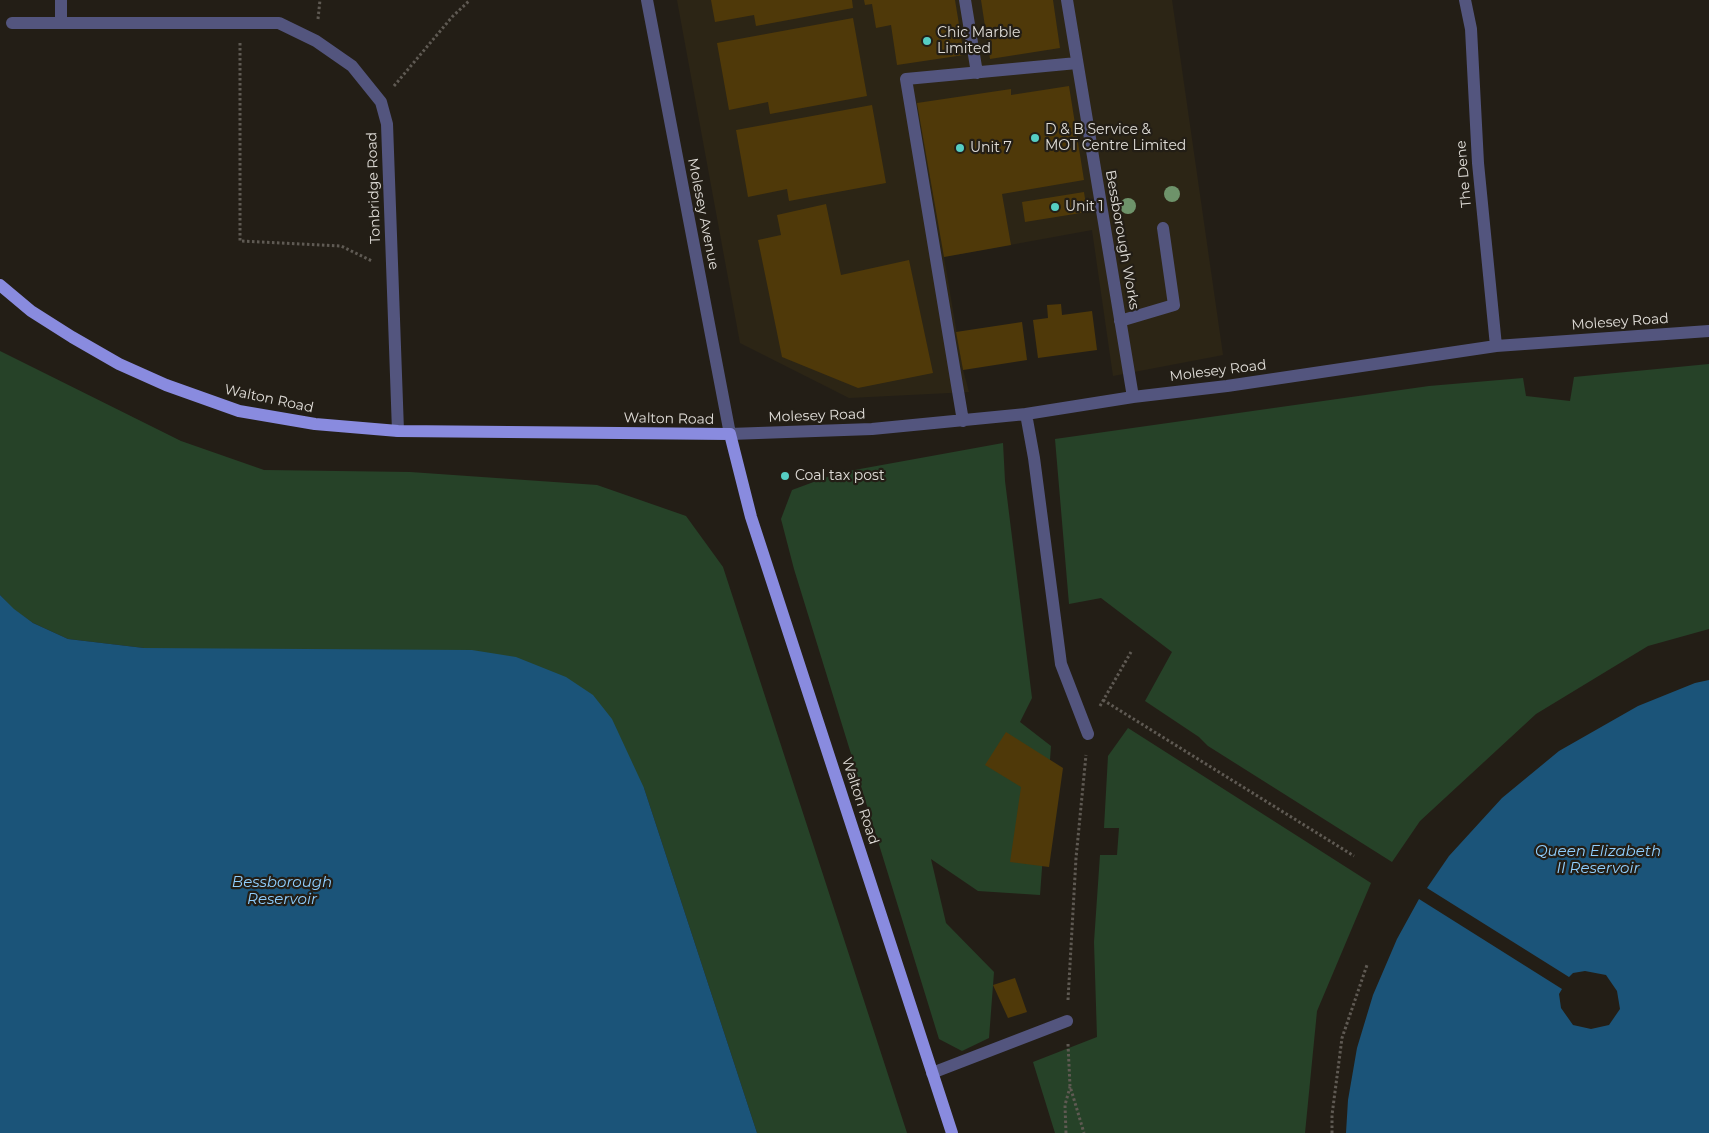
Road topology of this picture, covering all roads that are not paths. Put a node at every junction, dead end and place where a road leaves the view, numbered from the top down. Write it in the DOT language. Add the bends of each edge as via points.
graph roads {
  1 [pos="61,0"];
  2 [pos="647,0"];
  3 [pos="965,0"];
  4 [pos="1067,0"];
  5 [pos="1465,0"];
  6 [pos="61,23"];
  7 [pos="12,24"];
  8 [pos="1077,63"];
  9 [pos="977,73"];
  10 [pos="1162,228"];
  11 [pos="0,285"];
  12 [pos="1120,321"];
  13 [pos="1709,330"];
  14 [pos="1496,346"];
  15 [pos="1134,397"];
  16 [pos="1026,414"];
  17 [pos="963,421"];
  18 [pos="398,431"];
  19 [pos="730,434"];
  20 [pos="1088,734"];
  21 [pos="1067,1021"];
  22 [pos="932,1073"];
  23 [pos="952,1133"];
  1 -- 6 [label="street"];
  2 -- 19 [label="street, Molesey Avenue"];
  3 -- 9 [label="street"];
  4 -- 8 [label="street, Bessborough Works"];
  5 -- 14 [label="street, The Dene" via="1471,30 1478,163"];
  6 -- 7 [label="street, Tonbridge Road"];
  6 -- 18 [label="street, Tonbridge Road" via="279,23 316,41 352,66 381,102 387,124"];
  8 -- 9 [label="street"];
  8 -- 12 [label="street, Bessborough Works"];
  9 -- 17 [label="street" via="906,79"];
  10 -- 12 [label="street" via="1174,305"];
  11 -- 18 [label="main road, Walton Road" via="30,311 119,364 206,400 239,411 290,421"];
  12 -- 15 [label="street, Bessborough Works"];
  13 -- 14 [label="street, Molesey Road"];
  14 -- 15 [label="street, Molesey Road"];
  15 -- 16 [label="street, Molesey Road"];
  16 -- 17 [label="street, Molesey Road"];
  16 -- 20 [label="street" via="1061,664"];
  17 -- 19 [label="street, Molesey Road" via="872,429"];
  18 -- 19 [label="main road, Walton Road"];
  19 -- 22 [label="main road, Walton Road" via="751,517"];
  21 -- 22 [label="street"];
  22 -- 23 [label="main road, Walton Road"];
}
